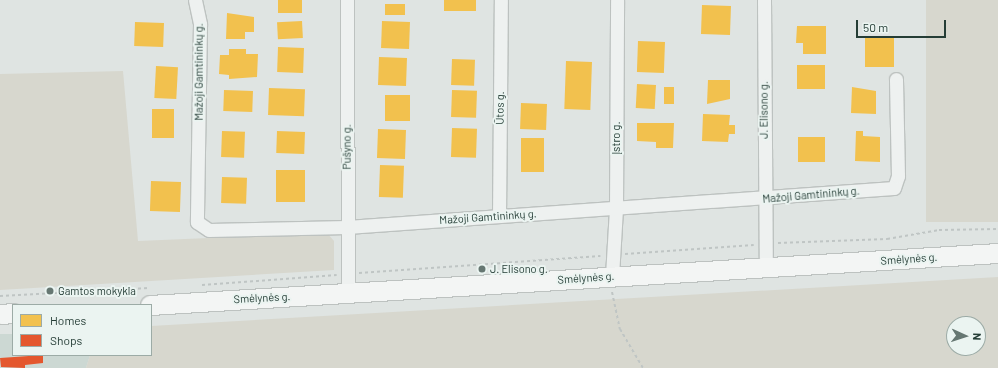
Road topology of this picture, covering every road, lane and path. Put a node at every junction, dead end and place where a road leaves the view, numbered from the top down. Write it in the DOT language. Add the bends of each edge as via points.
graph roads {
  1 [pos="195,0"];
  2 [pos="347,0"];
  3 [pos="501,0"];
  4 [pos="617,0"];
  5 [pos="764,0"];
  6 [pos="896,79"];
  7 [pos="764,198"];
  8 [pos="616,209"];
  9 [pos="499,216"];
  10 [pos="347,227"];
  11 [pos="998,229"];
  12 [pos="764,244"];
  13 [pos="998,253"];
  14 [pos="611,255"];
  15 [pos="766,268"];
  16 [pos="348,274"];
  17 [pos="612,276"];
  18 [pos="198,285"];
  19 [pos="348,294"];
  20 [pos="0,296"];
  21 [pos="150,297"];
  22 [pos="12,313"];
  23 [pos="0,314"];
  24 [pos="643,368"];
  1 -- 10 [label="street, Mažoji Gamtininkų g." via="200,24 197,222 209,230"];
  2 -- 10 [label="street, Pušyno g."];
  3 -- 9 [label="street, Ūtos g."];
  4 -- 8 [label="street, Įstro g."];
  5 -- 7 [label="street, J. Elisono g."];
  6 -- 7 [label="street, Mažoji Gamtininkų g." via="898,176 894,188"];
  7 -- 8 [label="street, Mažoji Gamtininkų g."];
  7 -- 12 [label="street, J. Elisono g."];
  8 -- 9 [label="street, Mažoji Gamtininkų g."];
  8 -- 14 [label="street, Įstro g."];
  9 -- 10 [label="street, Mažoji Gamtininkų g."];
  10 -- 16 [label="street, Pušyno g."];
  11 -- 12 [label="path" via="912,233 887,239"];
  12 -- 14 [label="path"];
  12 -- 15 [label="street, J. Elisono g."];
  13 -- 15 [label="highway, Smėlynės g."];
  14 -- 16 [label="path"];
  14 -- 17 [label="street, Įstro g."];
  15 -- 17 [label="highway, Smėlynės g."];
  16 -- 18 [label="path"];
  16 -- 19 [label="street, Pušyno g."];
  17 -- 19 [label="highway, Smėlynės g."];
  17 -- 24 [label="path" via="620,330"];
  19 -- 21 [label="highway, Smėlynės g."];
  20 -- 21 [label="path"];
  22 -- 23 [label="highway"];
}
